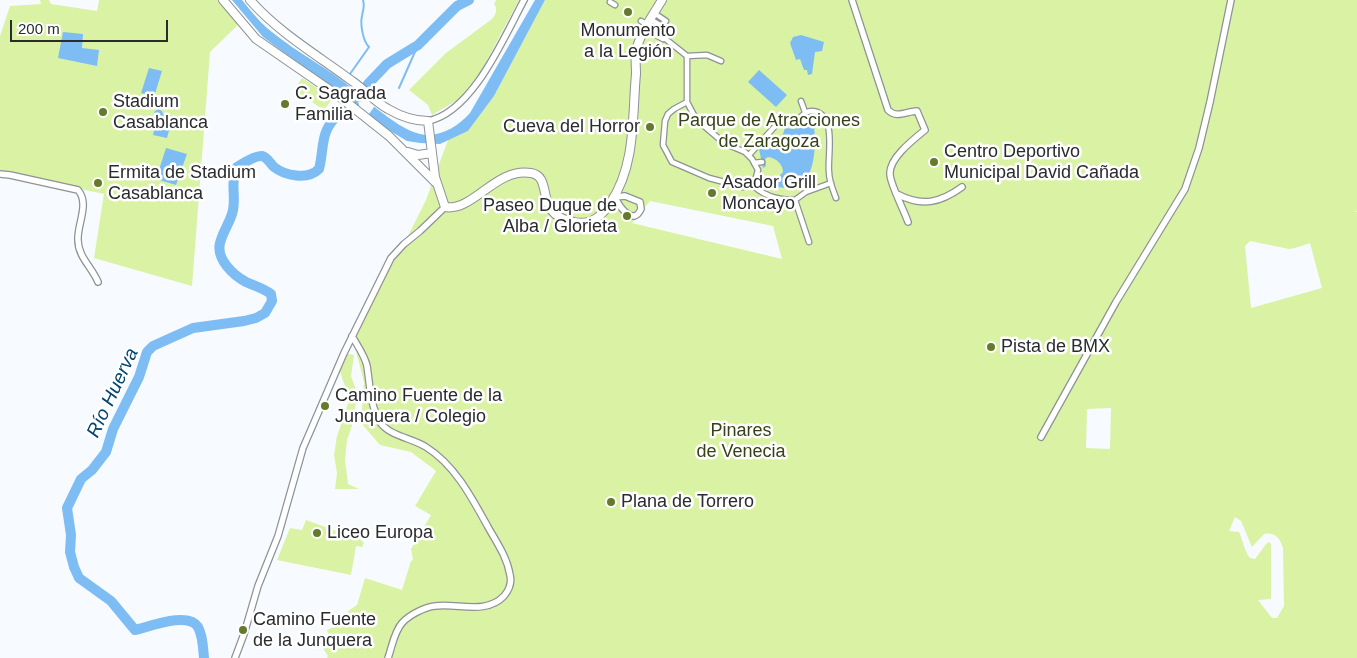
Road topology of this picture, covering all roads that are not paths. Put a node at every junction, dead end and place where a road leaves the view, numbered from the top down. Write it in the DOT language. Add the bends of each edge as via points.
graph roads {
  1 [pos="223,0"];
  2 [pos="250,0"];
  3 [pos="524,0"];
  4 [pos="662,0"];
  5 [pos="852,0"];
  6 [pos="1231,0"];
  7 [pos="610,2"];
  8 [pos="615,5"];
  9 [pos="648,21"];
  10 [pos="661,29"];
  11 [pos="667,33"];
  12 [pos="686,56"];
  13 [pos="720,61"];
  14 [pos="801,101"];
  15 [pos="687,102"];
  16 [pos="805,112"];
  17 [pos="428,121"];
  18 [pos="402,148"];
  19 [pos="432,150"];
  20 [pos="749,155"];
  21 [pos="762,162"];
  22 [pos="754,163"];
  23 [pos="0,174"];
  24 [pos="436,183"];
  25 [pos="831,183"];
  26 [pos="751,184"];
  27 [pos="620,187"];
  28 [pos="962,187"];
  29 [pos="897,194"];
  30 [pos="625,196"];
  31 [pos="615,197"];
  32 [pos="836,198"];
  33 [pos="795,200"];
  34 [pos="445,207"];
  35 [pos="908,222"];
  36 [pos="808,242"];
  37 [pos="98,282"];
  38 [pos="352,336"];
  39 [pos="1041,437"];
  40 [pos="235,658"];
  41 [pos="388,658"];
  1 -- 18 [label="street" via="256,39 340,97"];
  2 -- 17 [label="street" via="269,20 388,109 419,121"];
  3 -- 17 [label="street" via="483,76 469,94 441,117"];
  4 -- 9 [label="street"];
  5 -- 29 [label="street" via="888,110 898,115 917,111 925,130 905,147 892,164 889,173"];
  6 -- 39 [label="street" via="1199,148 1185,188 1116,302"];
  7 -- 8 [label="street"];
  9 -- 10 [label="street"];
  9 -- 10 [label="street" via="666,21"];
  9 -- 27 [label="street" via="636,51 631,146 628,168"];
  10 -- 11 [label="street"];
  10 -- 11 [label="street"];
  11 -- 12 [label="street"];
  12 -- 13 [label="street" via="707,55"];
  12 -- 15 [label="street"];
  14 -- 16 [label="street"];
  15 -- 20 [label="street" via="696,119 712,133"];
  15 -- 26 [label="street" via="668,114 665,121 664,145 672,162 709,178 743,187"];
  16 -- 20 [label="street" via="795,122 777,124"];
  16 -- 25 [label="street" via="822,115 827,122"];
  17 -- 19 [label="street"];
  18 -- 19 [label="street" via="418,156"];
  18 -- 24 [label="street"];
  19 -- 24 [label="street"];
  20 -- 22 [label="street"];
  21 -- 22 [label="street"];
  22 -- 26 [label="street" via="758,170"];
  23 -- 37 [label="street" via="78,190 83,203 78,241 84,261"];
  24 -- 34 [label="street"];
  25 -- 32 [label="street"];
  25 -- 33 [label="street" via="806,192"];
  26 -- 33 [label="street" via="757,191 773,197"];
  27 -- 30 [label="street"];
  27 -- 31 [label="street"];
  28 -- 29 [label="street" via="933,202 918,202"];
  29 -- 35 [label="street"];
  30 -- 31 [label="street"];
  30 -- 31 [label="street" via="640,202 642,210 638,215 625,213"];
  31 -- 34 [label="street" via="595,220 582,223 568,221 549,207 540,177 524,173 496,182 464,204"];
  33 -- 36 [label="street"];
  34 -- 38 [label="street" via="391,258"];
  38 -- 40 [label="street" via="303,448 278,536"];
  38 -- 41 [label="street" via="367,364 373,404 380,423 426,447 456,476 506,558 511,580 508,590 498,601 478,607 433,606 402,622"];
}
